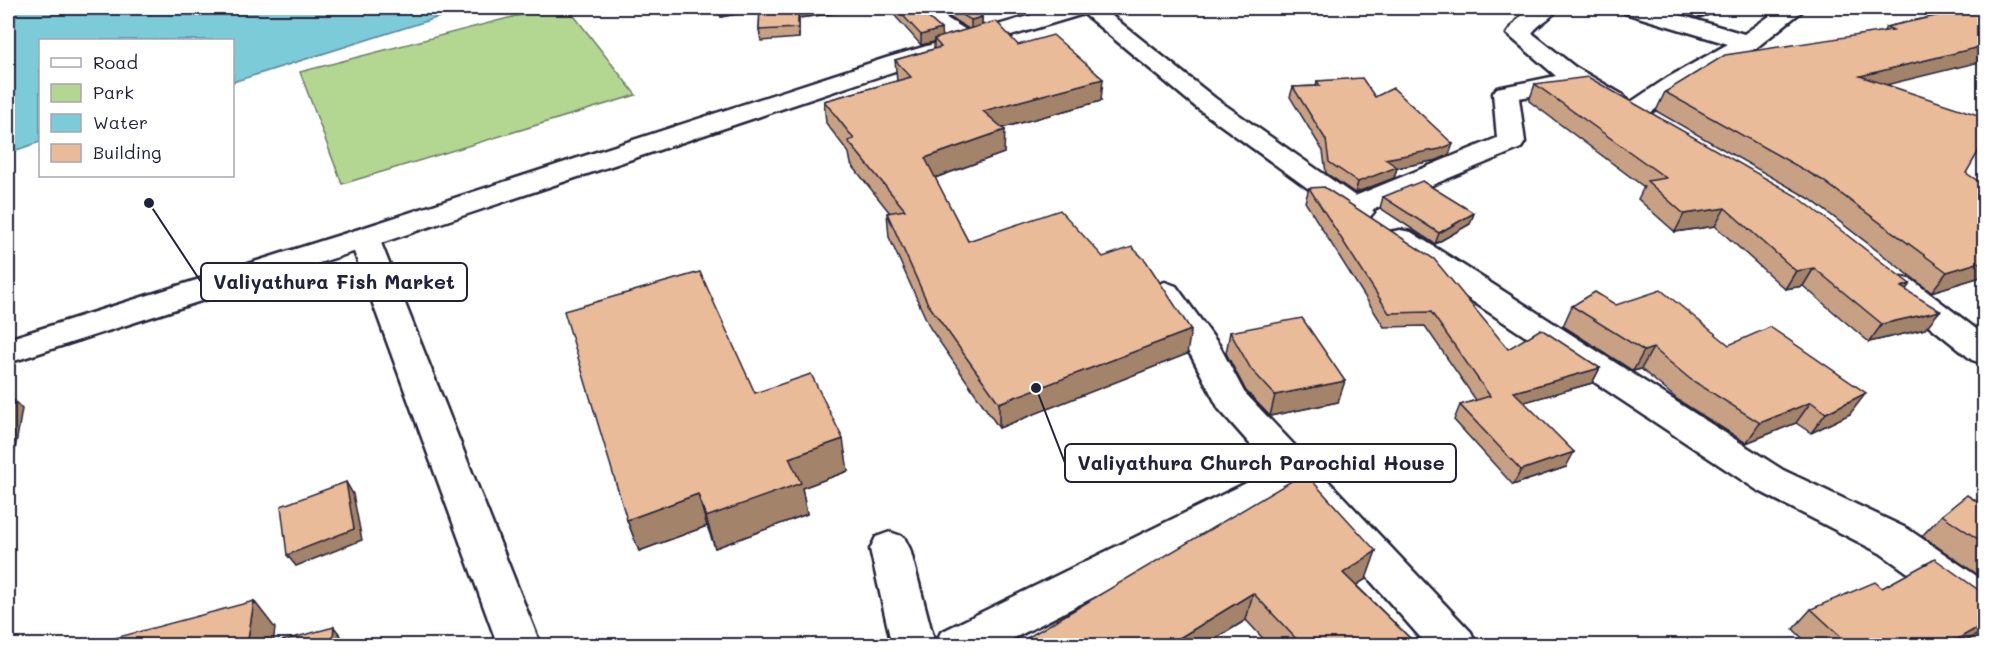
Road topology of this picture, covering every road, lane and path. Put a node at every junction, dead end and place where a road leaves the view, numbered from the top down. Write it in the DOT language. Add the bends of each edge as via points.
graph roads {
  1 [pos="924,8"];
  2 [pos="1079,8"];
  3 [pos="1088,8"];
  4 [pos="1547,8"];
  5 [pos="1633,8"];
  6 [pos="1795,8"];
  7 [pos="968,41"];
  8 [pos="1748,43"];
  9 [pos="1579,80"];
  10 [pos="1353,207"];
  11 [pos="364,238"];
  12 [pos="1882,272"];
  13 [pos="1161,286"];
  14 [pos="10,346"];
  15 [pos="1984,352"];
  16 [pos="1300,474"];
  17 [pos="890,549"];
  18 [pos="1984,603"];
  19 [pos="520,645"];
  20 [pos="914,645"];
  21 [pos="956,645"];
  22 [pos="1456,645"];
  1 -- 7 [label="street" via="935,21"];
  2 -- 7 [label="street"];
  3 -- 10 [label="street" via="1206,103"];
  4 -- 9 [label="street" via="1530,19 1518,34"];
  5 -- 8 [label="street"];
  6 -- 8 [label="street"];
  7 -- 11 [label="street"];
  8 -- 9 [label="street" via="1676,82 1644,118"];
  9 -- 10 [label="street" via="1506,93 1511,142"];
  10 -- 18 [label="street" via="1770,480 1894,541"];
  11 -- 14 [label="street"];
  11 -- 19 [label="street"];
  12 -- 15 [label="street"];
  13 -- 16 [label="street" via="1207,353 1231,400"];
  16 -- 21 [label="street"];
  16 -- 22 [label="street"];
  17 -- 20 [label="street"];
}
